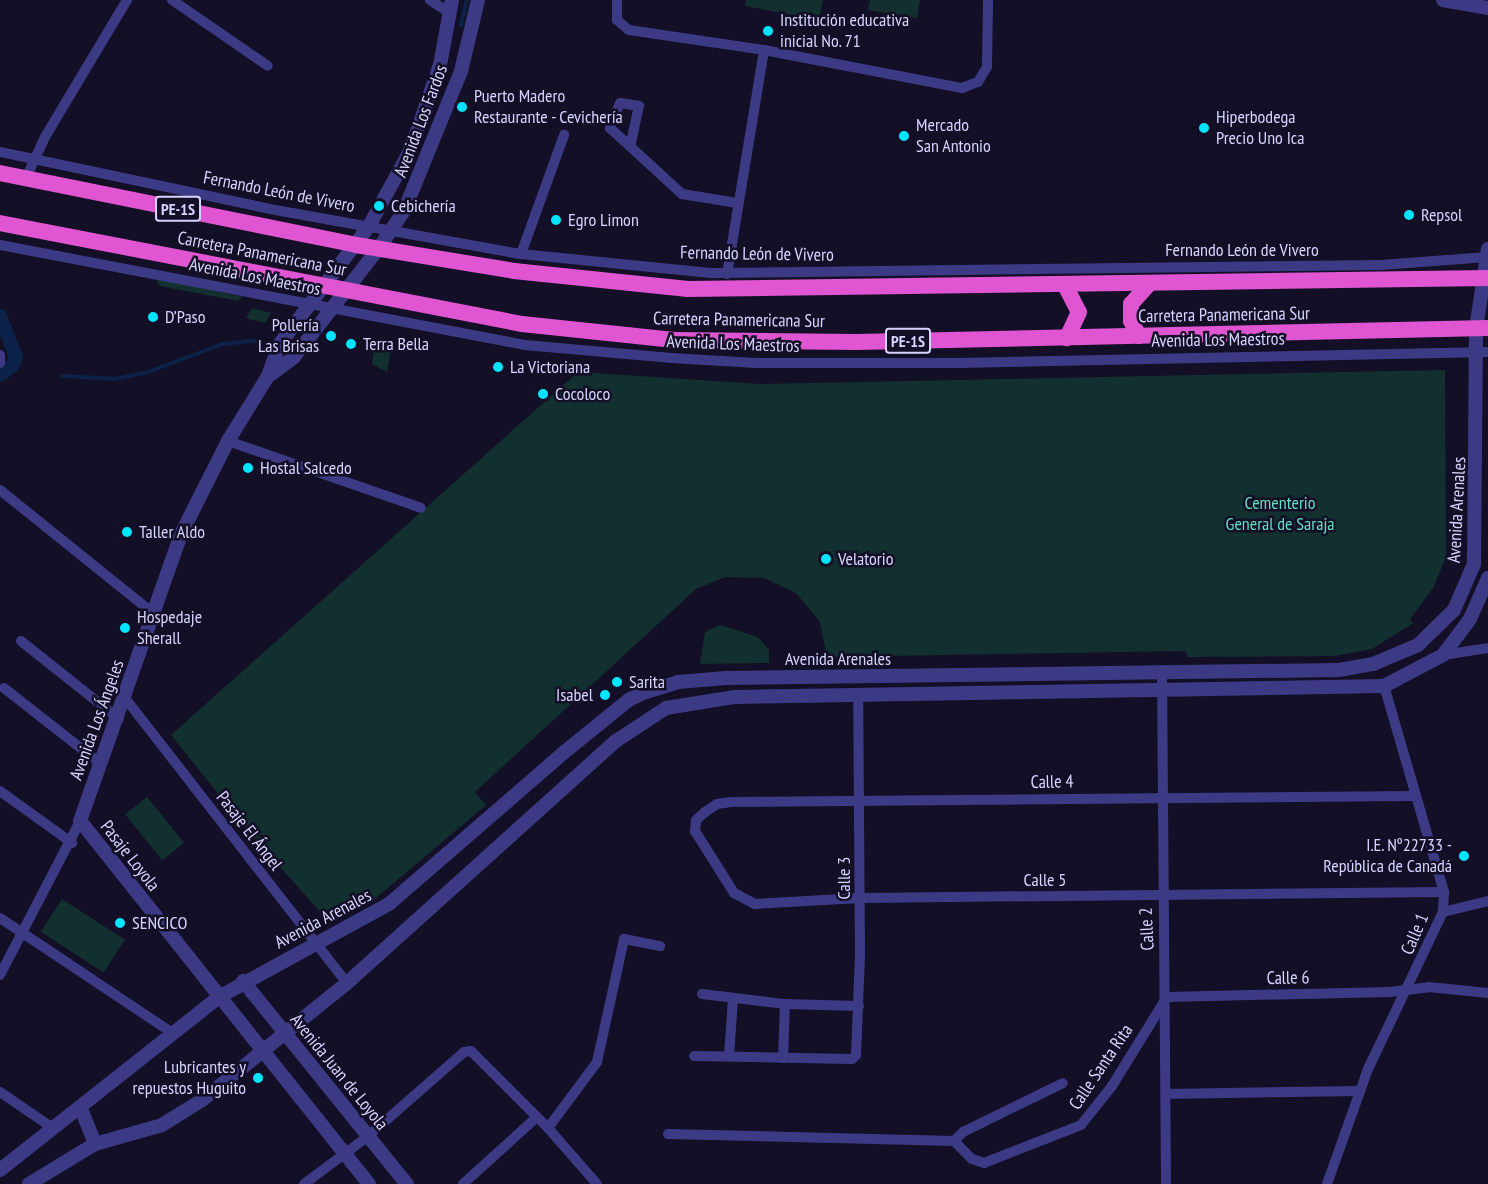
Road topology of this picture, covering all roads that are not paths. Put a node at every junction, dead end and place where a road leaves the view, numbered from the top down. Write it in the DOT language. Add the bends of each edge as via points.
graph roads {
  1 [pos="127,0"];
  2 [pos="172,0"];
  3 [pos="430,0"];
  4 [pos="478,0"];
  5 [pos="617,0"];
  6 [pos="988,0"];
  7 [pos="1443,0"];
  8 [pos="451,7"];
  9 [pos="1488,8"];
  10 [pos="764,50"];
  11 [pos="268,66"];
  12 [pos="564,135"];
  13 [pos="631,143"];
  14 [pos="411,149"];
  15 [pos="0,152"];
  16 [pos="429,157"];
  17 [pos="36,158"];
  18 [pos="0,173"];
  19 [pos="26,178"];
  20 [pos="737,203"];
  21 [pos="0,223"];
  22 [pos="369,226"];
  23 [pos="391,232"];
  24 [pos="0,245"];
  25 [pos="356,245"];
  26 [pos="379,249"];
  27 [pos="521,254"];
  28 [pos="1488,255"];
  29 [pos="728,274"];
  30 [pos="1485,278"];
  31 [pos="1148,285"];
  32 [pos="326,287"];
  33 [pos="1066,287"];
  34 [pos="345,290"];
  35 [pos="310,305"];
  36 [pos="328,309"];
  37 [pos="1482,329"];
  38 [pos="1139,336"];
  39 [pos="1067,338"];
  40 [pos="1482,352"];
  41 [pos="0,355"];
  42 [pos="0,363"];
  43 [pos="268,376"];
  44 [pos="228,441"];
  45 [pos="0,490"];
  46 [pos="422,508"];
  47 [pos="1488,578"];
  48 [pos="153,613"];
  49 [pos="21,641"];
  50 [pos="1488,648"];
  51 [pos="1443,655"];
  52 [pos="1162,673"];
  53 [pos="1384,686"];
  54 [pos="4,688"];
  55 [pos="1161,690"];
  56 [pos="858,696"];
  57 [pos="125,698"];
  58 [pos="119,719"];
  59 [pos="101,764"];
  60 [pos="0,791"];
  61 [pos="1413,796"];
  62 [pos="1162,798"];
  63 [pos="859,801"];
  64 [pos="696,820"];
  65 [pos="80,821"];
  66 [pos="72,843"];
  67 [pos="1444,892"];
  68 [pos="1162,896"];
  69 [pos="860,898"];
  70 [pos="1488,901"];
  71 [pos="1443,912"];
  72 [pos="0,918"];
  73 [pos="22,934"];
  74 [pos="317,945"];
  75 [pos="660,946"];
  76 [pos="0,975"];
  77 [pos="243,981"];
  78 [pos="348,983"];
  79 [pos="1409,988"];
  80 [pos="1488,993"];
  81 [pos="702,994"];
  82 [pos="219,997"];
  83 [pos="1167,998"];
  84 [pos="733,999"];
  85 [pos="785,1005"];
  86 [pos="859,1006"];
  87 [pos="174,1034"];
  88 [pos="286,1035"];
  89 [pos="264,1053"];
  90 [pos="694,1056"];
  91 [pos="729,1056"];
  92 [pos="783,1058"];
  93 [pos="1063,1083"];
  94 [pos="1360,1091"];
  95 [pos="0,1092"];
  96 [pos="1166,1094"];
  97 [pos="81,1109"];
  98 [pos="537,1117"];
  99 [pos="548,1128"];
  100 [pos="54,1129"];
  101 [pos="668,1134"];
  102 [pos="368,1137"];
  103 [pos="954,1141"];
  104 [pos="95,1144"];
  105 [pos="343,1154"];
  106 [pos="0,1170"];
  107 [pos="595,1183"];
  108 [pos="29,1184"];
  109 [pos="304,1184"];
  110 [pos="369,1184"];
  111 [pos="407,1184"];
  112 [pos="463,1184"];
  113 [pos="1166,1184"];
  114 [pos="1327,1184"];
  1 -- 17 [label="street"];
  2 -- 11 [label="street"];
  3 -- 8 [label="street"];
  4 -- 16 [label="street, Avenida Los Fardos" via="461,71"];
  5 -- 10 [label="street" via="617,20 629,30"];
  6 -- 10 [label="street" via="987,67 970,86 962,88"];
  7 -- 9 [label="street"];
  8 -- 14 [label="street, Avenida Los Fardos" via="440,65"];
  10 -- 20 [label="street"];
  12 -- 27 [label="street"];
  13 -- 20 [label="street" via="682,194"];
  14 -- 16 [label="street"];
  14 -- 22 [label="street, Avenida Los Fardos"];
  15 -- 17 [label="street, Fernando León de Vivero"];
  16 -- 23 [label="street, Avenida Los Fardos"];
  17 -- 19 [label="street"];
  17 -- 22 [label="street, Fernando León de Vivero"];
  18 -- 19 [label="highway, Carretera Panamericana Sur / PE-1S"];
  19 -- 25 [label="highway, Carretera Panamericana Sur / PE-1S"];
  20 -- 29 [label="street"];
  21 -- 32 [label="highway, Carretera Panamericana Sur / PE-1S"];
  22 -- 23 [label="street, Fernando León de Vivero"];
  22 -- 25 [label="street, Avenida Los Fardos"];
  23 -- 26 [label="street, Avenida Los Fardos"];
  23 -- 27 [label="street, Fernando León de Vivero"];
  24 -- 35 [label="street, Avenida Los Maestros"];
  25 -- 26 [label="highway, Carretera Panamericana Sur / PE-1S"];
  25 -- 32 [label="street, Avenida Los Ángeles"];
  26 -- 33 [label="highway, Carretera Panamericana Sur / PE-1S" via="514,271 688,289"];
  26 -- 34 [label="street, Avenida Los Ángeles"];
  27 -- 29 [label="street, Fernando León de Vivero"];
  28 -- 29 [label="street, Fernando León de Vivero" via="1381,265"];
  28 -- 30 [label="street, Avenida Arenales"];
  30 -- 31 [label="highway, Carretera Panamericana Sur / PE-1S"];
  30 -- 37 [label="street, Avenida Arenales"];
  31 -- 33 [label="highway, Carretera Panamericana Sur / PE-1S"];
  31 -- 38 [label="highway" via="1135,296 1130,312"];
  32 -- 34 [label="highway, Carretera Panamericana Sur / PE-1S"];
  32 -- 35 [label="street, Avenida Los Ángeles"];
  33 -- 39 [label="highway" via="1079,312"];
  34 -- 36 [label="street, Avenida Los Ángeles"];
  34 -- 39 [label="highway, Carretera Panamericana Sur / PE-1S" via="522,324 674,340"];
  35 -- 36 [label="street, Avenida Los Maestros"];
  35 -- 43 [label="street, Avenida Los Ángeles" via="279,345"];
  36 -- 40 [label="street, Avenida Los Maestros" via="525,345 756,363"];
  36 -- 43 [label="street, Avenida Los Ángeles" via="294,357"];
  37 -- 38 [label="highway, Carretera Panamericana Sur / PE-1S"];
  37 -- 40 [label="street, Avenida Arenales"];
  38 -- 39 [label="highway, Carretera Panamericana Sur / PE-1S"];
  40 -- 52 [label="street, Avenida Arenales" via="1477,548 1470,579 1443,623 1401,654 1358,668"];
  41 -- 42 [label="street"];
  43 -- 44 [label="street, Avenida Los Ángeles"];
  44 -- 46 [label="street"];
  44 -- 48 [label="street, Avenida Los Ángeles" via="182,532"];
  45 -- 48 [label="street"];
  47 -- 51 [label="street, Avenida Arenales" via="1470,619"];
  48 -- 57 [label="street, Avenida Los Ángeles"];
  49 -- 58 [label="street"];
  50 -- 51 [label="street"];
  51 -- 53 [label="street, Avenida Arenales"];
  52 -- 55 [label="street, Calle 2"];
  52 -- 74 [label="street, Avenida Arenales" via="743,677 666,685 630,699 389,904"];
  53 -- 55 [label="street, Avenida Arenales"];
  53 -- 61 [label="street, Calle 1"];
  54 -- 59 [label="street"];
  55 -- 56 [label="street, Avenida Arenales"];
  55 -- 62 [label="street, Calle 2"];
  56 -- 63 [label="street, Calle 3"];
  56 -- 78 [label="street, Avenida Arenales" via="735,697 684,704 653,714 616,741"];
  57 -- 58 [label="street, Avenida Los Ángeles"];
  57 -- 74 [label="street, Pasaje El Ángel"];
  58 -- 59 [label="street, Avenida Los Ángeles"];
  59 -- 65 [label="street, Avenida Los Ángeles"];
  60 -- 66 [label="street"];
  61 -- 62 [label="street, Calle 4"];
  61 -- 67 [label="street, Calle 1"];
  62 -- 63 [label="street, Calle 4"];
  62 -- 68 [label="street, Calle 2"];
  63 -- 64 [label="street, Calle 4" via="731,802 717,804"];
  63 -- 69 [label="street, Calle 3"];
  64 -- 69 [label="street, Calle 5" via="699,842 743,900 755,904"];
  65 -- 66 [label="street, Avenida Los Ángeles"];
  65 -- 82 [label="street, Pasaje Loyola"];
  66 -- 73 [label="street, Avenida Los Ángeles"];
  67 -- 68 [label="street, Calle 5"];
  67 -- 71 [label="street, Calle 1"];
  68 -- 69 [label="street, Calle 5"];
  68 -- 83 [label="street, Calle 2"];
  69 -- 86 [label="street, Calle 3"];
  70 -- 71 [label="street"];
  71 -- 79 [label="street, Calle 1"];
  72 -- 73 [label="street"];
  73 -- 76 [label="street, Avenida Los Ángeles"];
  73 -- 87 [label="street"];
  74 -- 77 [label="street, Avenida Arenales"];
  74 -- 78 [label="street, Pasaje El Ángel"];
  75 -- 99 [label="street" via="624,939 597,1062"];
  77 -- 82 [label="street, Avenida Arenales"];
  77 -- 88 [label="street, Avenida Juan de Loyola"];
  78 -- 88 [label="street, Avenida Arenales"];
  79 -- 80 [label="street, Calle 6"];
  79 -- 83 [label="street, Calle 6" via="1390,992"];
  79 -- 94 [label="street, Calle 1" via="1388,1023"];
  81 -- 84 [label="street"];
  82 -- 87 [label="street, Avenida Arenales"];
  82 -- 89 [label="street"];
  83 -- 96 [label="street, Calle 2"];
  83 -- 103 [label="street, Calle Santa Rita" via="1112,1086 1081,1125 984,1162 972,1159"];
  84 -- 85 [label="street"];
  84 -- 91 [label="street"];
  85 -- 86 [label="street"];
  85 -- 92 [label="street"];
  86 -- 92 [label="street, Calle 3" via="858,1049 852,1059"];
  87 -- 97 [label="street, Avenida Arenales"];
  88 -- 89 [label="street, Avenida Arenales"];
  88 -- 102 [label="street, Avenida Juan de Loyola"];
  89 -- 104 [label="street, Avenida Arenales" via="162,1125"];
  89 -- 105 [label="street"];
  90 -- 91 [label="street"];
  91 -- 92 [label="street"];
  93 -- 103 [label="street, Calle Santa Rita" via="963,1132"];
  94 -- 96 [label="street"];
  94 -- 114 [label="street, Calle 1"];
  95 -- 100 [label="street"];
  96 -- 113 [label="street, Calle 2"];
  97 -- 100 [label="street, Avenida Arenales"];
  97 -- 104 [label="street"];
  98 -- 99 [label="street"];
  98 -- 102 [label="street" via="471,1051 464,1052"];
  98 -- 112 [label="street"];
  99 -- 107 [label="street"];
  100 -- 106 [label="street, Avenida Arenales"];
  101 -- 103 [label="street"];
  102 -- 105 [label="street"];
  102 -- 111 [label="street, Avenida Juan de Loyola"];
  104 -- 108 [label="street, Avenida Arenales"];
  105 -- 109 [label="street"];
  105 -- 110 [label="street"];
}
